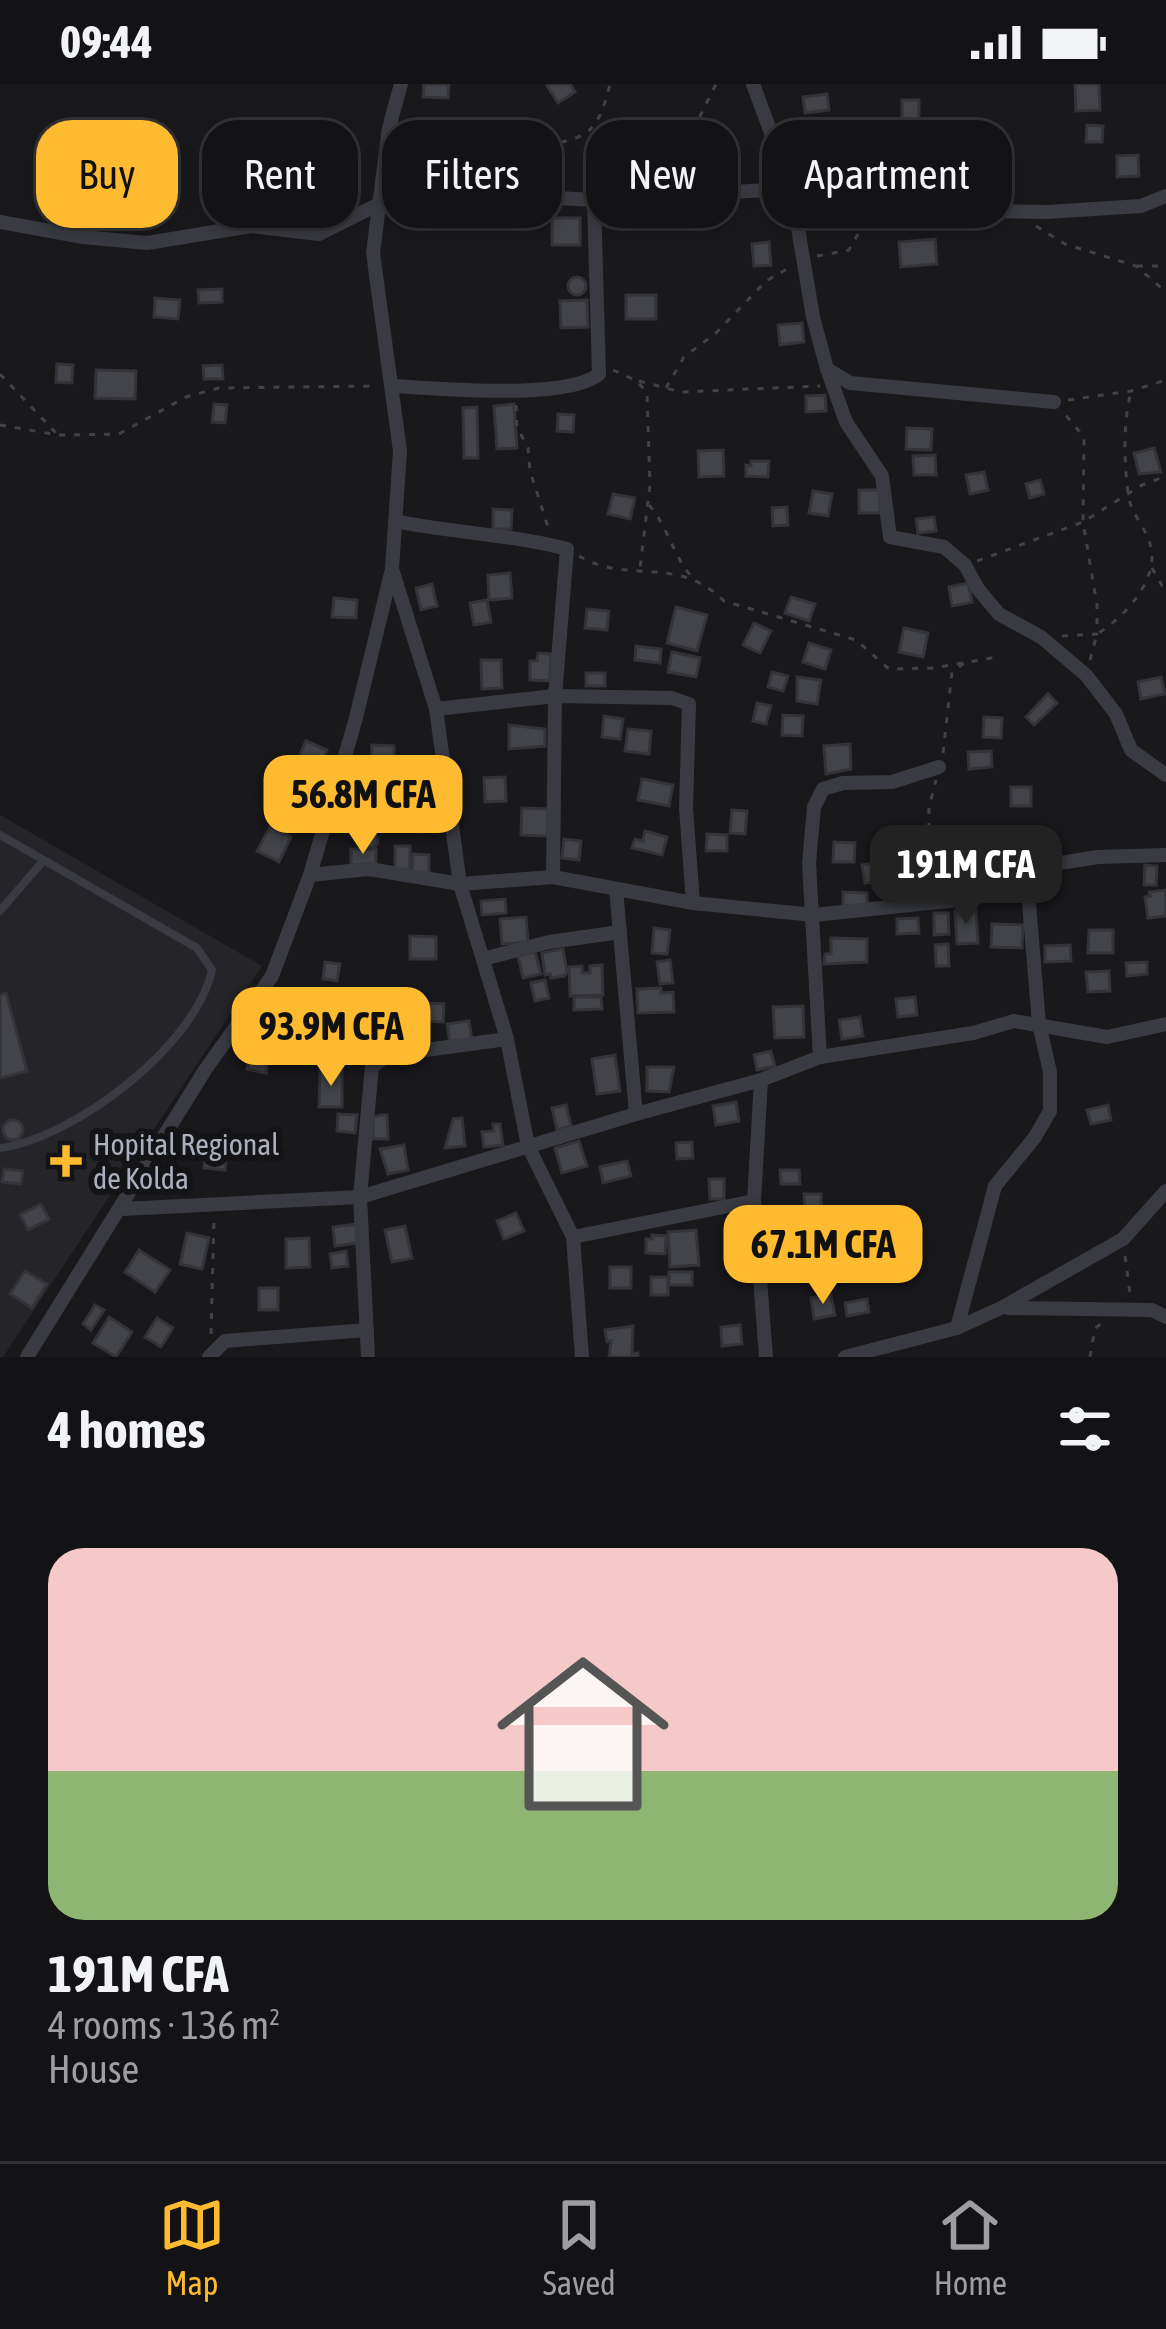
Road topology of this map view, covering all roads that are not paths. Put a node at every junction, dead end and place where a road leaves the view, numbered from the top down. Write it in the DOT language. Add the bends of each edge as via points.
graph roads {
  1 [pos="401,84"];
  2 [pos="750,85"];
  3 [pos="764,120"];
  4 [pos="1166,196"];
  5 [pos="586,199"];
  6 [pos="379,204"];
  7 [pos="1012,212"];
  8 [pos="0,222"];
  9 [pos="595,228"];
  10 [pos="799,228"];
  11 [pos="829,376"];
  12 [pos="393,386"];
  13 [pos="1054,402"];
  14 [pos="395,521"];
  15 [pos="392,569"];
  16 [pos="555,697"];
  17 [pos="436,709"];
  18 [pos="939,767"];
  19 [pos="1166,776"];
  20 [pos="0,835"];
  21 [pos="1166,855"];
  22 [pos="43,861"];
  23 [pos="310,875"];
  24 [pos="553,877"];
  25 [pos="1027,879"];
  26 [pos="460,884"];
  27 [pos="616,889"];
  28 [pos="694,903"];
  29 [pos="0,911"];
  30 [pos="814,915"];
  31 [pos="620,932"];
  32 [pos="483,958"];
  33 [pos="1039,1024"];
  34 [pos="1166,1024"];
  35 [pos="507,1039"];
  36 [pos="820,1057"];
  37 [pos="761,1080"];
  38 [pos="636,1114"];
  39 [pos="528,1146"];
  40 [pos="0,1148"];
  41 [pos="1166,1191"];
  42 [pos="360,1197"];
  43 [pos="754,1201"];
  44 [pos="122,1209"];
  45 [pos="573,1237"];
  46 [pos="1003,1307"];
  47 [pos="1161,1312"];
  48 [pos="957,1328"];
  49 [pos="367,1330"];
  50 [pos="209,1356"];
  51 [pos="27,1357"];
  52 [pos="368,1357"];
  53 [pos="582,1357"];
  54 [pos="766,1357"];
  55 [pos="844,1357"];
  1 -- 6 [label="street"];
  2 -- 3 [label="street"];
  4 -- 7 [label="street" via="1141,206"];
  5 -- 6 [label="street" via="430,190"];
  6 -- 8 [label="street" via="319,234 251,226 147,243"];
  6 -- 12 [label="street" via="373,253"];
  9 -- 12 [label="street" via="600,357 587,384 515,391"];
  10 -- 11 [label="street"];
  11 -- 13 [label="street"];
  11 -- 19 [label="street" via="846,422 882,476 890,537 944,548 965,565 999,614 1087,675 1131,750"];
  12 -- 14 [label="street" via="400,451"];
  14 -- 15 [label="street"];
  14 -- 16 [label="street" via="561,548"];
  15 -- 17 [label="street"];
  15 -- 23 [label="street"];
  16 -- 17 [label="street"];
  16 -- 24 [label="street"];
  16 -- 28 [label="street" via="689,704"];
  17 -- 26 [label="street"];
  18 -- 30 [label="street" via="823,789 809,862"];
  20 -- 22 [label="lane"];
  21 -- 25 [label="street" via="1060,863"];
  22 -- 29 [label="lane"];
  22 -- 40 [label="lane" via="197,948 212,970 177,1035 114,1097 51,1134"];
  23 -- 26 [label="street" via="369,869"];
  23 -- 44 [label="street" via="272,976"];
  24 -- 26 [label="street"];
  24 -- 27 [label="street"];
  25 -- 30 [label="street" via="976,898"];
  25 -- 33 [label="street"];
  26 -- 32 [label="street"];
  27 -- 28 [label="street"];
  27 -- 31 [label="street"];
  28 -- 30 [label="street"];
  30 -- 36 [label="street"];
  31 -- 32 [label="street"];
  31 -- 38 [label="street"];
  32 -- 35 [label="street"];
  33 -- 34 [label="street" via="1107,1037"];
  33 -- 36 [label="street" via="1014,1021"];
  33 -- 48 [label="street" via="1049,1111 995,1186"];
  35 -- 39 [label="street"];
  35 -- 42 [label="street" via="389,1055 371,1066"];
  36 -- 37 [label="street"];
  37 -- 38 [label="street"];
  37 -- 43 [label="street"];
  38 -- 39 [label="street"];
  39 -- 42 [label="street"];
  39 -- 45 [label="street"];
  41 -- 46 [label="street" via="1123,1239"];
  42 -- 44 [label="street"];
  42 -- 49 [label="street"];
  43 -- 45 [label="street"];
  43 -- 54 [label="street"];
  44 -- 51 [label="street"];
  45 -- 53 [label="street"];
  46 -- 47 [label="street"];
  46 -- 48 [label="street"];
  48 -- 55 [label="street"];
  49 -- 50 [label="street" via="225,1341"];
  49 -- 52 [label="street"];
}
